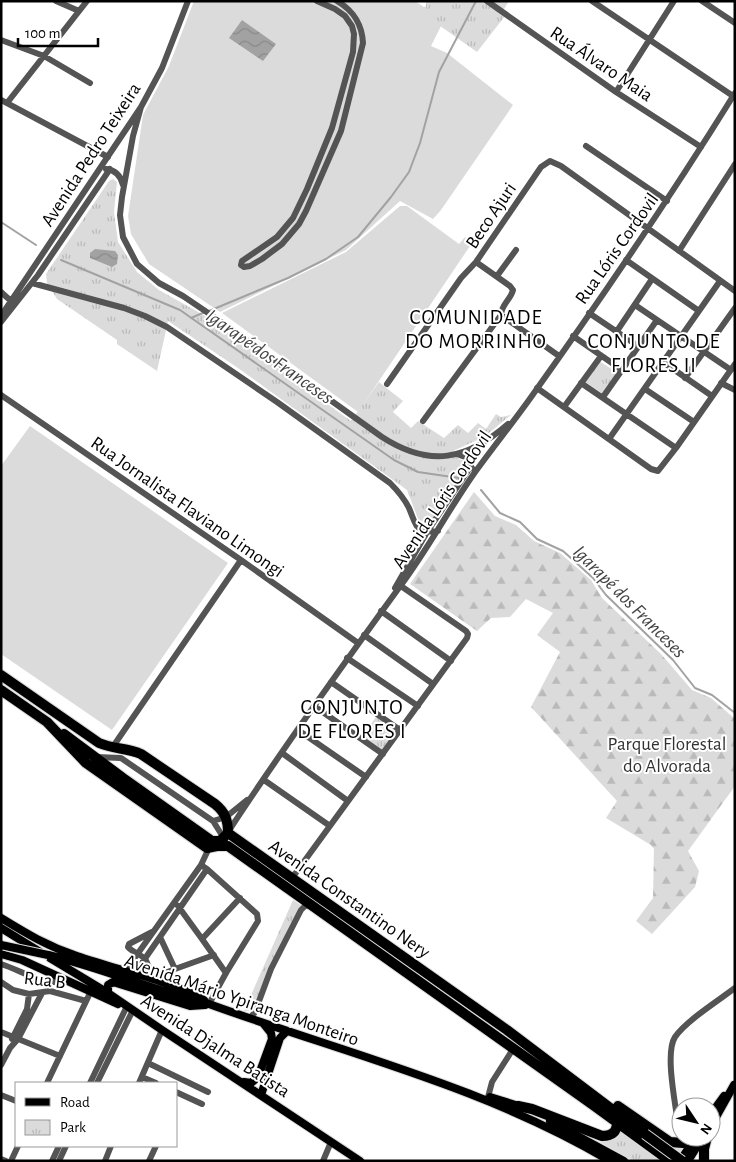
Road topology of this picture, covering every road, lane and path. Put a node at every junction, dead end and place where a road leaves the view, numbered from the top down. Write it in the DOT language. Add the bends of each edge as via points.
graph roads {
  1 [pos="56,1"];
  2 [pos="87,1"];
  3 [pos="188,1"];
  4 [pos="317,1"];
  5 [pos="337,1"];
  6 [pos="592,1"];
  7 [pos="674,1"];
  8 [pos="702,1"];
  9 [pos="490,2"];
  10 [pos="79,11"];
  11 [pos="735,22"];
  12 [pos="649,39"];
  13 [pos="1,40"];
  14 [pos="44,56"];
  15 [pos="348,70"];
  16 [pos="357,73"];
  17 [pos="90,83"];
  18 [pos="616,92"];
  19 [pos="734,95"];
  20 [pos="340,98"];
  21 [pos="349,101"];
  22 [pos="4,102"];
  23 [pos="141,107"];
  24 [pos="586,146"];
  25 [pos="701,147"];
  26 [pos="108,157"];
  27 [pos="318,162"];
  28 [pos="735,164"];
  29 [pos="327,165"];
  30 [pos="110,169"];
  31 [pos="99,170"];
  32 [pos="123,189"];
  33 [pos="667,201"];
  34 [pos="299,208"];
  35 [pos="306,211"];
  36 [pos="648,229"];
  37 [pos="516,250"];
  38 [pos="679,251"];
  39 [pos="626,260"];
  40 [pos="476,262"];
  41 [pos="35,264"];
  42 [pos="38,274"];
  43 [pos="497,276"];
  44 [pos="652,279"];
  45 [pos="720,281"];
  46 [pos="32,283"];
  47 [pos="735,291"];
  48 [pos="1,292"];
  49 [pos="10,301"];
  50 [pos="635,305"];
  51 [pos="735,308"];
  52 [pos="698,311"];
  53 [pos="589,313"];
  54 [pos="500,315"];
  55 [pos="1,316"];
  56 [pos="657,320"];
  57 [pos="1,322"];
  58 [pos="617,331"];
  59 [pos="573,336"];
  60 [pos="681,336"];
  61 [pos="638,346"];
  62 [pos="703,351"];
  63 [pos="559,356"];
  64 [pos="600,356"];
  65 [pos="663,362"];
  66 [pos="733,367"];
  67 [pos="622,370"];
  68 [pos="685,378"];
  69 [pos="581,383"];
  70 [pos="722,383"];
  71 [pos="387,384"];
  72 [pos="537,388"];
  73 [pos="645,388"];
  74 [pos="735,390"];
  75 [pos="1,395"];
  76 [pos="712,396"];
  77 [pos="603,398"];
  78 [pos="564,407"];
  79 [pos="627,414"];
  80 [pos="516,416"];
  81 [pos="423,421"];
  82 [pos="694,422"];
  83 [pos="609,439"];
  84 [pos="676,448"];
  85 [pos="458,454"];
  86 [pos="471,466"];
  87 [pos="471,477"];
  88 [pos="459,491"];
  89 [pos="438,531"];
  90 [pos="427,532"];
  91 [pos="240,560"];
  92 [pos="399,585"];
  93 [pos="381,611"];
  94 [pos="364,635"];
  95 [pos="358,643"];
  96 [pos="347,658"];
  97 [pos="451,661"];
  98 [pos="1,675"];
  99 [pos="331,682"];
  100 [pos="433,684"];
  101 [pos="1,690"];
  102 [pos="314,706"];
  103 [pos="418,706"];
  104 [pos="47,722"];
  105 [pos="298,730"];
  106 [pos="400,730"];
  107 [pos="112,748"];
  108 [pos="282,753"];
  109 [pos="383,754"];
  110 [pos="96,757"];
  111 [pos="366,777"];
  112 [pos="264,780"];
  113 [pos="258,789"];
  114 [pos="348,801"];
  115 [pos="226,817"];
  116 [pos="213,821"];
  117 [pos="330,826"];
  118 [pos="226,839"];
  119 [pos="209,848"];
  120 [pos="200,865"];
  121 [pos="207,869"];
  122 [pos="292,878"];
  123 [pos="240,898"];
  124 [pos="174,903"];
  125 [pos="310,906"];
  126 [pos="180,908"];
  127 [pos="1,918"];
  128 [pos="1,928"];
  129 [pos="166,928"];
  130 [pos="154,932"];
  131 [pos="160,936"];
  132 [pos="202,939"];
  133 [pos="1,945"];
  134 [pos="1,954"];
  135 [pos="214,954"];
  136 [pos="137,955"];
  137 [pos="145,958"];
  138 [pos="1,964"];
  139 [pos="175,968"];
  140 [pos="130,972"];
  141 [pos="226,973"];
  142 [pos="68,981"];
  143 [pos="1,982"];
  144 [pos="735,988"];
  145 [pos="91,991"];
  146 [pos="42,993"];
  147 [pos="108,993"];
  148 [pos="30,994"];
  149 [pos="86,1001"];
  150 [pos="209,1004"];
  151 [pos="130,1008"];
  152 [pos="250,1018"];
  153 [pos="262,1022"];
  154 [pos="162,1030"];
  155 [pos="287,1031"];
  156 [pos="1,1032"];
  157 [pos="15,1038"];
  158 [pos="514,1049"];
  159 [pos="60,1056"];
  160 [pos="148,1063"];
  161 [pos="1,1065"];
  162 [pos="565,1072"];
  163 [pos="140,1080"];
  164 [pos="94,1081"];
  165 [pos="47,1082"];
  166 [pos="242,1082"];
  167 [pos="734,1084"];
  168 [pos="208,1092"];
  169 [pos="178,1093"];
  170 [pos="1,1095"];
  171 [pos="261,1095"];
  172 [pos="675,1097"];
  173 [pos="487,1099"];
  174 [pos="15,1101"];
  175 [pos="202,1104"];
  176 [pos="518,1106"];
  177 [pos="721,1106"];
  178 [pos="617,1122"];
  179 [pos="644,1137"];
  180 [pos="331,1142"];
  181 [pos="671,1142"];
  182 [pos="18,1147"];
  183 [pos="59,1147"];
  184 [pos="66,1147"];
  185 [pos="111,1147"];
  186 [pos="156,1147"];
  187 [pos="689,1147"];
  188 [pos="698,1147"];
  189 [pos="704,1147"];
  190 [pos="1,1159"];
  191 [pos="6,1161"];
  192 [pos="11,1161"];
  193 [pos="52,1161"];
  194 [pos="59,1161"];
  195 [pos="105,1161"];
  196 [pos="149,1161"];
  197 [pos="323,1161"];
  198 [pos="360,1161"];
  199 [pos="610,1161"];
  200 [pos="624,1161"];
  201 [pos="670,1161"];
  202 [pos="681,1161"];
  203 [pos="688,1161"];
  204 [pos="704,1161"];
  1 -- 10 [label="street"];
  2 -- 10 [label="street"];
  3 -- 23 [label="street, Avenida Pedro Teixeira" via="166,60"];
  4 -- 15 [label="street" via="340,12 352,26 355,43"];
  5 -- 16 [label="street" via="351,11 360,25 362,50"];
  6 -- 12 [label="street"];
  7 -- 12 [label="street"];
  8 -- 11 [label="street"];
  9 -- 18 [label="street, Rua Álvaro Maia"];
  10 -- 14 [label="street"];
  12 -- 18 [label="street"];
  12 -- 19 [label="street"];
  13 -- 14 [label="street"];
  14 -- 17 [label="street"];
  14 -- 22 [label="street"];
  15 -- 16 [label="street"];
  15 -- 20 [label="street"];
  16 -- 21 [label="street"];
  18 -- 25 [label="street, Rua Álvaro Maia"];
  19 -- 25 [label="street, Rua Lóris Cordovil"];
  20 -- 21 [label="street"];
  20 -- 27 [label="street"];
  21 -- 29 [label="street"];
  22 -- 26 [label="street"];
  23 -- 26 [label="street, Avenida Pedro Teixeira"];
  23 -- 32 [label="street"];
  24 -- 33 [label="street"];
  25 -- 33 [label="street, Rua Lóris Cordovil"];
  26 -- 31 [label="street, Avenida Pedro Teixeira"];
  27 -- 29 [label="street"];
  27 -- 34 [label="street"];
  28 -- 38 [label="street"];
  29 -- 35 [label="street"];
  30 -- 31 [label="street"];
  30 -- 32 [label="street" via="120,178"];
  30 -- 42 [label="street, Avenida Pedro Teixeira"];
  31 -- 41 [label="street, Avenida Pedro Teixeira"];
  32 -- 85 [label="street" via="120,215 123,237 132,256 152,278 394,444 429,456"];
  33 -- 36 [label="street, Rua Lóris Cordovil"];
  34 -- 35 [label="street"];
  34 -- 35 [label="street" via="286,228 244,260 242,266 250,266 272,252 290,235"];
  36 -- 38 [label="street"];
  36 -- 39 [label="street, Rua Lóris Cordovil"];
  36 -- 40 [label="street, Beco Ajuri" via="550,161 541,167"];
  37 -- 43 [label="street"];
  38 -- 45 [label="street"];
  39 -- 44 [label="street"];
  39 -- 53 [label="street, Rua Lóris Cordovil"];
  40 -- 43 [label="street"];
  40 -- 71 [label="street, Beco Ajuri" via="461,278"];
  41 -- 42 [label="street"];
  41 -- 49 [label="street, Avenida Pedro Teixeira"];
  42 -- 46 [label="street, Avenida Pedro Teixeira"];
  43 -- 54 [label="street" via="513,290"];
  44 -- 50 [label="street"];
  44 -- 52 [label="street"];
  45 -- 47 [label="street"];
  45 -- 52 [label="street"];
  46 -- 57 [label="street, Avenida Pedro Teixeira"];
  46 -- 90 [label="street" via="131,311 167,327 390,483 402,495 416,527"];
  48 -- 49 [label="street"];
  49 -- 55 [label="street, Avenida Pedro Teixeira"];
  50 -- 56 [label="street"];
  50 -- 58 [label="street"];
  51 -- 62 [label="street"];
  52 -- 60 [label="street"];
  53 -- 58 [label="street"];
  53 -- 59 [label="street, Rua Lóris Cordovil"];
  54 -- 63 [label="street"];
  54 -- 81 [label="street"];
  56 -- 60 [label="street"];
  56 -- 61 [label="street"];
  58 -- 61 [label="street"];
  59 -- 63 [label="street, Rua Lóris Cordovil"];
  59 -- 64 [label="street"];
  60 -- 62 [label="street"];
  60 -- 65 [label="street"];
  61 -- 67 [label="street"];
  62 -- 66 [label="street"];
  62 -- 68 [label="street"];
  63 -- 72 [label="street, Rua Lóris Cordovil"];
  64 -- 67 [label="street"];
  64 -- 69 [label="street"];
  65 -- 68 [label="street"];
  65 -- 73 [label="street"];
  66 -- 70 [label="street"];
  67 -- 77 [label="street"];
  68 -- 76 [label="street"];
  69 -- 77 [label="street"];
  69 -- 78 [label="street"];
  70 -- 74 [label="street"];
  70 -- 76 [label="street"];
  72 -- 78 [label="street"];
  72 -- 80 [label="street, Rua Lóris Cordovil"];
  73 -- 79 [label="street"];
  73 -- 82 [label="street"];
  75 -- 91 [label="street, Rua Jornalista Flaviano Limongi"];
  76 -- 82 [label="street"];
  77 -- 79 [label="street"];
  78 -- 83 [label="street"];
  79 -- 83 [label="street"];
  79 -- 84 [label="street"];
  80 -- 85 [label="street" via="483,443"];
  80 -- 87 [label="street, Avenida Lóris Cordovil"];
  82 -- 84 [label="street"];
  83 -- 84 [label="street" via="658,471"];
  85 -- 86 [label="street" via="465,457"];
  86 -- 87 [label="street"];
  86 -- 88 [label="street, Avenida Lóris Cordovil"];
  87 -- 88 [label="street, Avenida Lóris Cordovil"];
  88 -- 89 [label="street, Avenida Lóris Cordovil"];
  88 -- 90 [label="street, Avenida Lóris Cordovil"];
  89 -- 90 [label="street"];
  89 -- 92 [label="street, Avenida Lóris Cordovil"];
  90 -- 92 [label="street, Avenida Lóris Cordovil"];
  91 -- 95 [label="street, Rua Jornalista Flaviano Limongi"];
  91 -- 107 [label="street"];
  92 -- 93 [label="street, Avenida Lóris Cordovil"];
  92 -- 97 [label="street" via="466,631 467,638"];
  93 -- 94 [label="street, Avenida Lóris Cordovil"];
  93 -- 97 [label="street"];
  94 -- 95 [label="street, Avenida Lóris Cordovil"];
  94 -- 100 [label="street"];
  95 -- 96 [label="street, Avenida Lóris Cordovil"];
  96 -- 99 [label="street, Avenida Lóris Cordovil"];
  96 -- 103 [label="street"];
  97 -- 100 [label="street"];
  98 -- 107 [label="highway" via="92,738"];
  99 -- 102 [label="street, Avenida Lóris Cordovil"];
  99 -- 106 [label="street"];
  100 -- 103 [label="street"];
  101 -- 104 [label="highway"];
  102 -- 105 [label="street, Avenida Lóris Cordovil"];
  102 -- 109 [label="street"];
  103 -- 106 [label="street"];
  104 -- 110 [label="highway"];
  104 -- 119 [label="highway" via="86,762"];
  105 -- 108 [label="street, Avenida Lóris Cordovil"];
  105 -- 111 [label="street"];
  106 -- 109 [label="street"];
  107 -- 115 [label="highway" via="141,754 215,804"];
  108 -- 112 [label="street, Avenida Lóris Cordovil"];
  108 -- 114 [label="street"];
  109 -- 111 [label="street"];
  110 -- 116 [label="street" via="122,758"];
  110 -- 118 [label="highway" via="212,841"];
  111 -- 114 [label="street"];
  112 -- 113 [label="street, Avenida Lóris Cordovil"];
  112 -- 117 [label="street"];
  113 -- 115 [label="street, Avenida Lóris Cordovil"];
  113 -- 118 [label="street, Avenida Lóris Cordovil"];
  114 -- 117 [label="street"];
  115 -- 116 [label="street, Avenida Lóris Cordovil"];
  115 -- 118 [label="highway"];
  116 -- 118 [label="street"];
  117 -- 122 [label="street"];
  118 -- 119 [label="highway"];
  118 -- 122 [label="highway, Avenida Constantino Nery"];
  118 -- 125 [label="highway, Avenida Constantino Nery"];
  119 -- 120 [label="street"];
  120 -- 121 [label="street"];
  120 -- 124 [label="street"];
  121 -- 123 [label="street"];
  121 -- 126 [label="street"];
  122 -- 162 [label="highway, Avenida Constantino Nery"];
  123 -- 132 [label="street"];
  123 -- 141 [label="street" via="257,914 258,921"];
  124 -- 126 [label="street"];
  124 -- 130 [label="street"];
  125 -- 152 [label="street" via="305,906 292,927"];
  125 -- 158 [label="highway, Avenida Constantino Nery"];
  126 -- 129 [label="street"];
  126 -- 132 [label="street"];
  127 -- 140 [label="main road, Avenida Djalma Batista" via="48,945"];
  128 -- 147 [label="main road, Avenida Djalma Batista"];
  129 -- 130 [label="street"];
  129 -- 131 [label="street"];
  130 -- 136 [label="street"];
  130 -- 136 [label="street" via="129,944 130,950"];
  131 -- 137 [label="street"];
  131 -- 139 [label="street"];
  132 -- 135 [label="street"];
  133 -- 150 [label="main road, Avenida Mário Ypiranga Monteiro, bridge" via="78,962"];
  134 -- 142 [label="main road"];
  135 -- 139 [label="street"];
  135 -- 141 [label="street"];
  136 -- 137 [label="street"];
  136 -- 140 [label="street"];
  137 -- 139 [label="street" via="157,973 163,974"];
  137 -- 140 [label="street"];
  138 -- 142 [label="street" via="32,977 59,983"];
  140 -- 150 [label="main road, Avenida Djalma Batista" via="190,992"];
  141 -- 150 [label="street"];
  142 -- 145 [label="main road"];
  143 -- 148 [label="street, Rua B" via="13,990"];
  144 -- 172 [label="street" via="675,1037 670,1056"];
  145 -- 149 [label="street"];
  145 -- 151 [label="main road"];
  146 -- 148 [label="street, Rua B"];
  146 -- 149 [label="street, Rua B" via="56,992"];
  146 -- 157 [label="street"];
  147 -- 150 [label="main road" via="108,985 114,982 190,1006"];
  147 -- 151 [label="main road, Avenida Djalma Batista"];
  148 -- 157 [label="street"];
  149 -- 159 [label="street"];
  150 -- 152 [label="main road, Avenida Mário Ypiranga Monteiro"];
  151 -- 154 [label="main road, Avenida Djalma Batista"];
  151 -- 164 [label="street"];
  152 -- 153 [label="main road, Avenida Mário Ypiranga Monteiro"];
  153 -- 155 [label="main road, Avenida Mário Ypiranga Monteiro"];
  153 -- 166 [label="main road" via="272,1039 262,1070 255,1081"];
  154 -- 160 [label="street"];
  154 -- 166 [label="main road, Avenida Djalma Batista"];
  155 -- 171 [label="main road" via="280,1038"];
  155 -- 173 [label="main road, Avenida Mário Ypiranga Monteiro"];
  156 -- 157 [label="street"];
  157 -- 159 [label="street"];
  157 -- 161 [label="street"];
  158 -- 173 [label="street" via="492,1082"];
  158 -- 178 [label="highway, Avenida Constantino Nery"];
  159 -- 165 [label="street"];
  160 -- 163 [label="street"];
  160 -- 168 [label="street"];
  162 -- 179 [label="highway, Avenida Constantino Nery"];
  162 -- 181 [label="highway"];
  166 -- 171 [label="main road, Avenida Djalma Batista"];
  167 -- 177 [label="main road"];
  169 -- 175 [label="street"];
  170 -- 174 [label="street"];
  171 -- 180 [label="main road, Avenida Djalma Batista"];
  173 -- 176 [label="main road, Avenida Mário Ypiranga Monteiro"];
  173 -- 199 [label="main road, Avenida Mário Ypiranga Monteiro" via="549,1127"];
  176 -- 178 [label="highway" via="602,1136 615,1132"];
  176 -- 200 [label="main road, Avenida Mário Ypiranga Monteiro"];
  178 -- 179 [label="highway, Avenida Constantino Nery"];
  179 -- 201 [label="highway, Avenida Constantino Nery"];
  179 -- 202 [label="highway, Avenida Constantino Nery, bridge"];
  180 -- 197 [label="street"];
  180 -- 198 [label="main road, Avenida Djalma Batista"];
  182 -- 192 [label="street"];
  183 -- 193 [label="street"];
  184 -- 194 [label="street"];
  185 -- 195 [label="street"];
  186 -- 196 [label="street"];
  187 -- 202 [label="main road"];
  188 -- 203 [label="main road"];
  189 -- 204 [label="highway"];
  190 -- 191 [label="street"];
}
